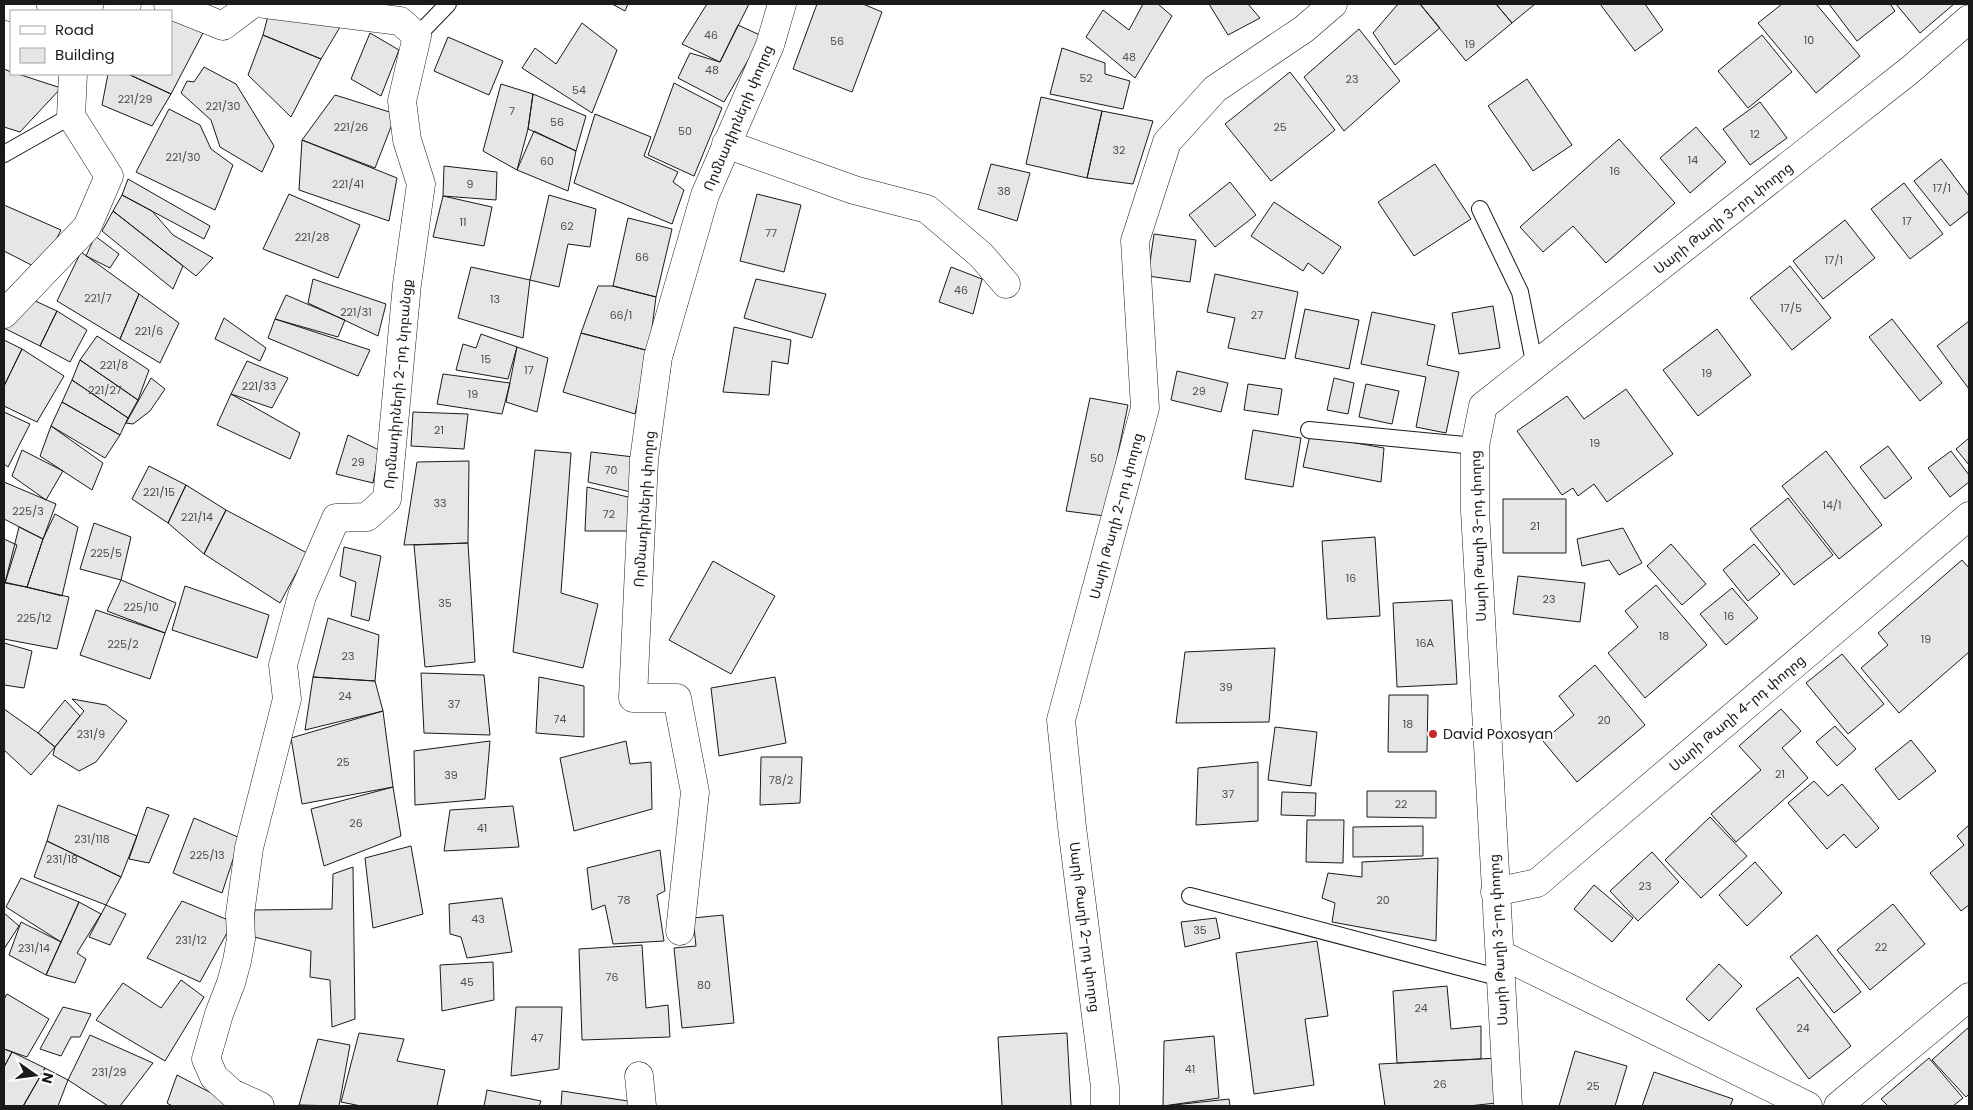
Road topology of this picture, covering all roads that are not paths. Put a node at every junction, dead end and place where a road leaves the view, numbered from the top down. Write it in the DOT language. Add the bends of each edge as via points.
graph roads {
  1 [pos="168,4"];
  2 [pos="252,4"];
  3 [pos="265,4"];
  4 [pos="448,4"];
  5 [pos="782,4"];
  6 [pos="1333,4"];
  7 [pos="4,5"];
  8 [pos="21,10"];
  9 [pos="1969,19"];
  10 [pos="409,20"];
  11 [pos="73,75"];
  12 [pos="71,116"];
  13 [pos="726,144"];
  14 [pos="4,154"];
  15 [pos="1480,209"];
  16 [pos="1006,284"];
  17 [pos="4,314"];
  18 [pos="1535,366"];
  19 [pos="1309,430"];
  20 [pos="1475,446"];
  21 [pos="1969,516"];
  22 [pos="1496,892"];
  23 [pos="1190,896"];
  24 [pos="680,931"];
  25 [pos="1500,966"];
  26 [pos="1969,997"];
  27 [pos="639,1076"];
  28 [pos="260,1106"];
  29 [pos="642,1106"];
  30 [pos="1104,1106"];
  31 [pos="1508,1106"];
  32 [pos="1805,1106"];
  33 [pos="1838,1106"];
  1 -- 2 [label="street" via="223,26"];
  3 -- 10 [label="street"];
  4 -- 10 [label="lane"];
  5 -- 13 [label="street, Որմնադիրների փողոց" via="770,45"];
  6 -- 30 [label="street, Սարի Թաղի 2-րդ փողոց" via="1304,29 1215,89 1167,142 1135,241 1145,408 1061,720 1105,1087"];
  7 -- 8 [label="street"];
  9 -- 18 [label="street, Սարի Թաղի 3-րդ փողոց" via="1910,70"];
  10 -- 28 [label="street, Որմնադիրների 2-րդ նրբանցք" via="402,101 407,140 421,184 407,284 387,500 367,517 336,518 302,596 283,665 287,699 249,848 237,961 206,1059 214,1077 232,1094"];
  11 -- 12 [label="street"];
  12 -- 14 [label="lane"];
  12 -- 17 [label="street" via="109,176 87,227"];
  13 -- 16 [label="street" via="854,190 927,209 981,255"];
  13 -- 24 [label="street, Որմնադիրների փողոց" via="705,195 658,356 644,460 633,698 677,698 695,792"];
  15 -- 18 [label="lane" via="1520,292"];
  18 -- 20 [label="street, Սարի Թաղի 3-րդ փողոց" via="1484,406"];
  19 -- 20 [label="lane"];
  20 -- 22 [label="street, Սարի Թաղի 3-րդ փողոց" via="1475,511"];
  21 -- 22 [label="street, Սարի Թաղի 4-րդ փողոց" via="1537,883"];
  22 -- 25 [label="street, Սարի Թաղի 3-րդ փողոց"];
  23 -- 25 [label="lane"];
  25 -- 31 [label="street, Սարի Թաղի 3-րդ փողոց"];
  25 -- 32 [label="street"];
  26 -- 33 [label="street"];
  27 -- 29 [label="street"];
}
